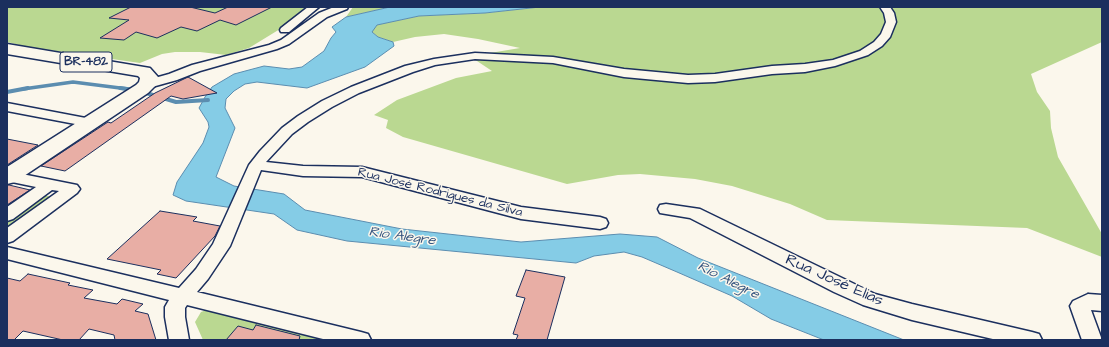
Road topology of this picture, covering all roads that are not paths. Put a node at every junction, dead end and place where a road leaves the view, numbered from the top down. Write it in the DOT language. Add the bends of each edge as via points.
graph roads {
  1 [pos="314,7"];
  2 [pos="343,7"];
  3 [pos="885,7"];
  4 [pos="7,49"];
  5 [pos="196,68"];
  6 [pos="140,90"];
  7 [pos="7,107"];
  8 [pos="91,123"];
  9 [pos="256,165"];
  10 [pos="8,176"];
  11 [pos="50,184"];
  12 [pos="666,209"];
  13 [pos="7,216"];
  14 [pos="600,223"];
  15 [pos="7,237"];
  16 [pos="7,253"];
  17 [pos="182,297"];
  18 [pos="1102,303"];
  19 [pos="179,340"];
  20 [pos="360,340"];
  21 [pos="1032,340"];
  22 [pos="1092,340"];
  1 -- 5 [label="street" via="260,46"];
  2 -- 5 [label="street" via="323,15 285,42 273,47"];
  3 -- 9 [label="street" via="891,22 886,35 878,44 864,53 835,63 805,68 688,79 624,74 553,60 515,57 475,56 427,64 396,74 327,104 287,131"];
  4 -- 6 [label="highway, BR-482" via="144,72 149,77"];
  5 -- 6 [label="street"];
  6 -- 8 [label="highway"];
  7 -- 8 [label="street"];
  8 -- 10 [label="highway"];
  9 -- 14 [label="street, Rua José Rodrigues da Silva" via="303,171 362,172 521,213"];
  9 -- 17 [label="street" via="221,246"];
  10 -- 11 [label="street"];
  11 -- 13 [label="street"];
  11 -- 15 [label="street" via="72,189"];
  12 -- 21 [label="street, Rua José Elias" via="694,213 870,300"];
  16 -- 17 [label="street"];
  17 -- 19 [label="street" via="175,307"];
  17 -- 20 [label="street"];
  18 -- 22 [label="street" via="1088,302 1080,306"];
}
